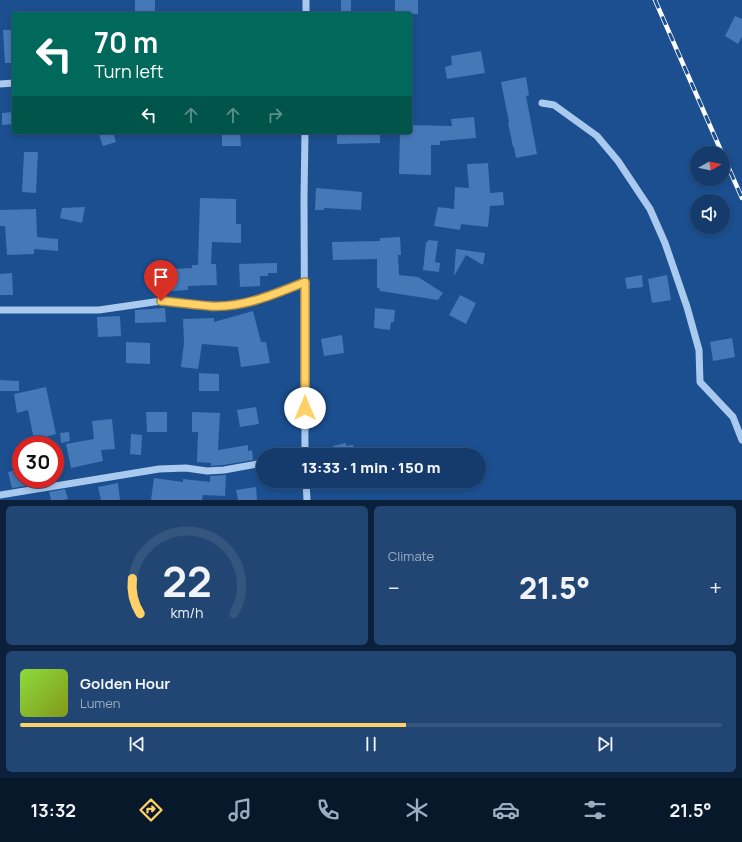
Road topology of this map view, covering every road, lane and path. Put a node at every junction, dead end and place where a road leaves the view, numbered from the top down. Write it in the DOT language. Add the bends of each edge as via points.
graph roads {
  1 [pos="306,0"];
  2 [pos="306,12"];
  3 [pos="12,83"];
  4 [pos="0,84"];
  5 [pos="542,103"];
  6 [pos="305,134"];
  7 [pos="305,282"];
  8 [pos="0,310"];
  9 [pos="742,440"];
  10 [pos="305,448"];
  11 [pos="256,464"];
  12 [pos="306,488"];
  13 [pos="0,495"];
  14 [pos="307,500"];
  1 -- 2 [label="street"];
  3 -- 4 [label="street"];
  5 -- 9 [label="street" via="554,105 597,136 650,209 665,243 687,307 699,350 700,382 733,417"];
  6 -- 7 [label="street"];
  7 -- 8 [label="street" via="235,305 211,306 161,301 99,310"];
  7 -- 10 [label="street"];
  11 -- 13 [label="street" via="213,471 159,469"];
  12 -- 14 [label="street"];
}
